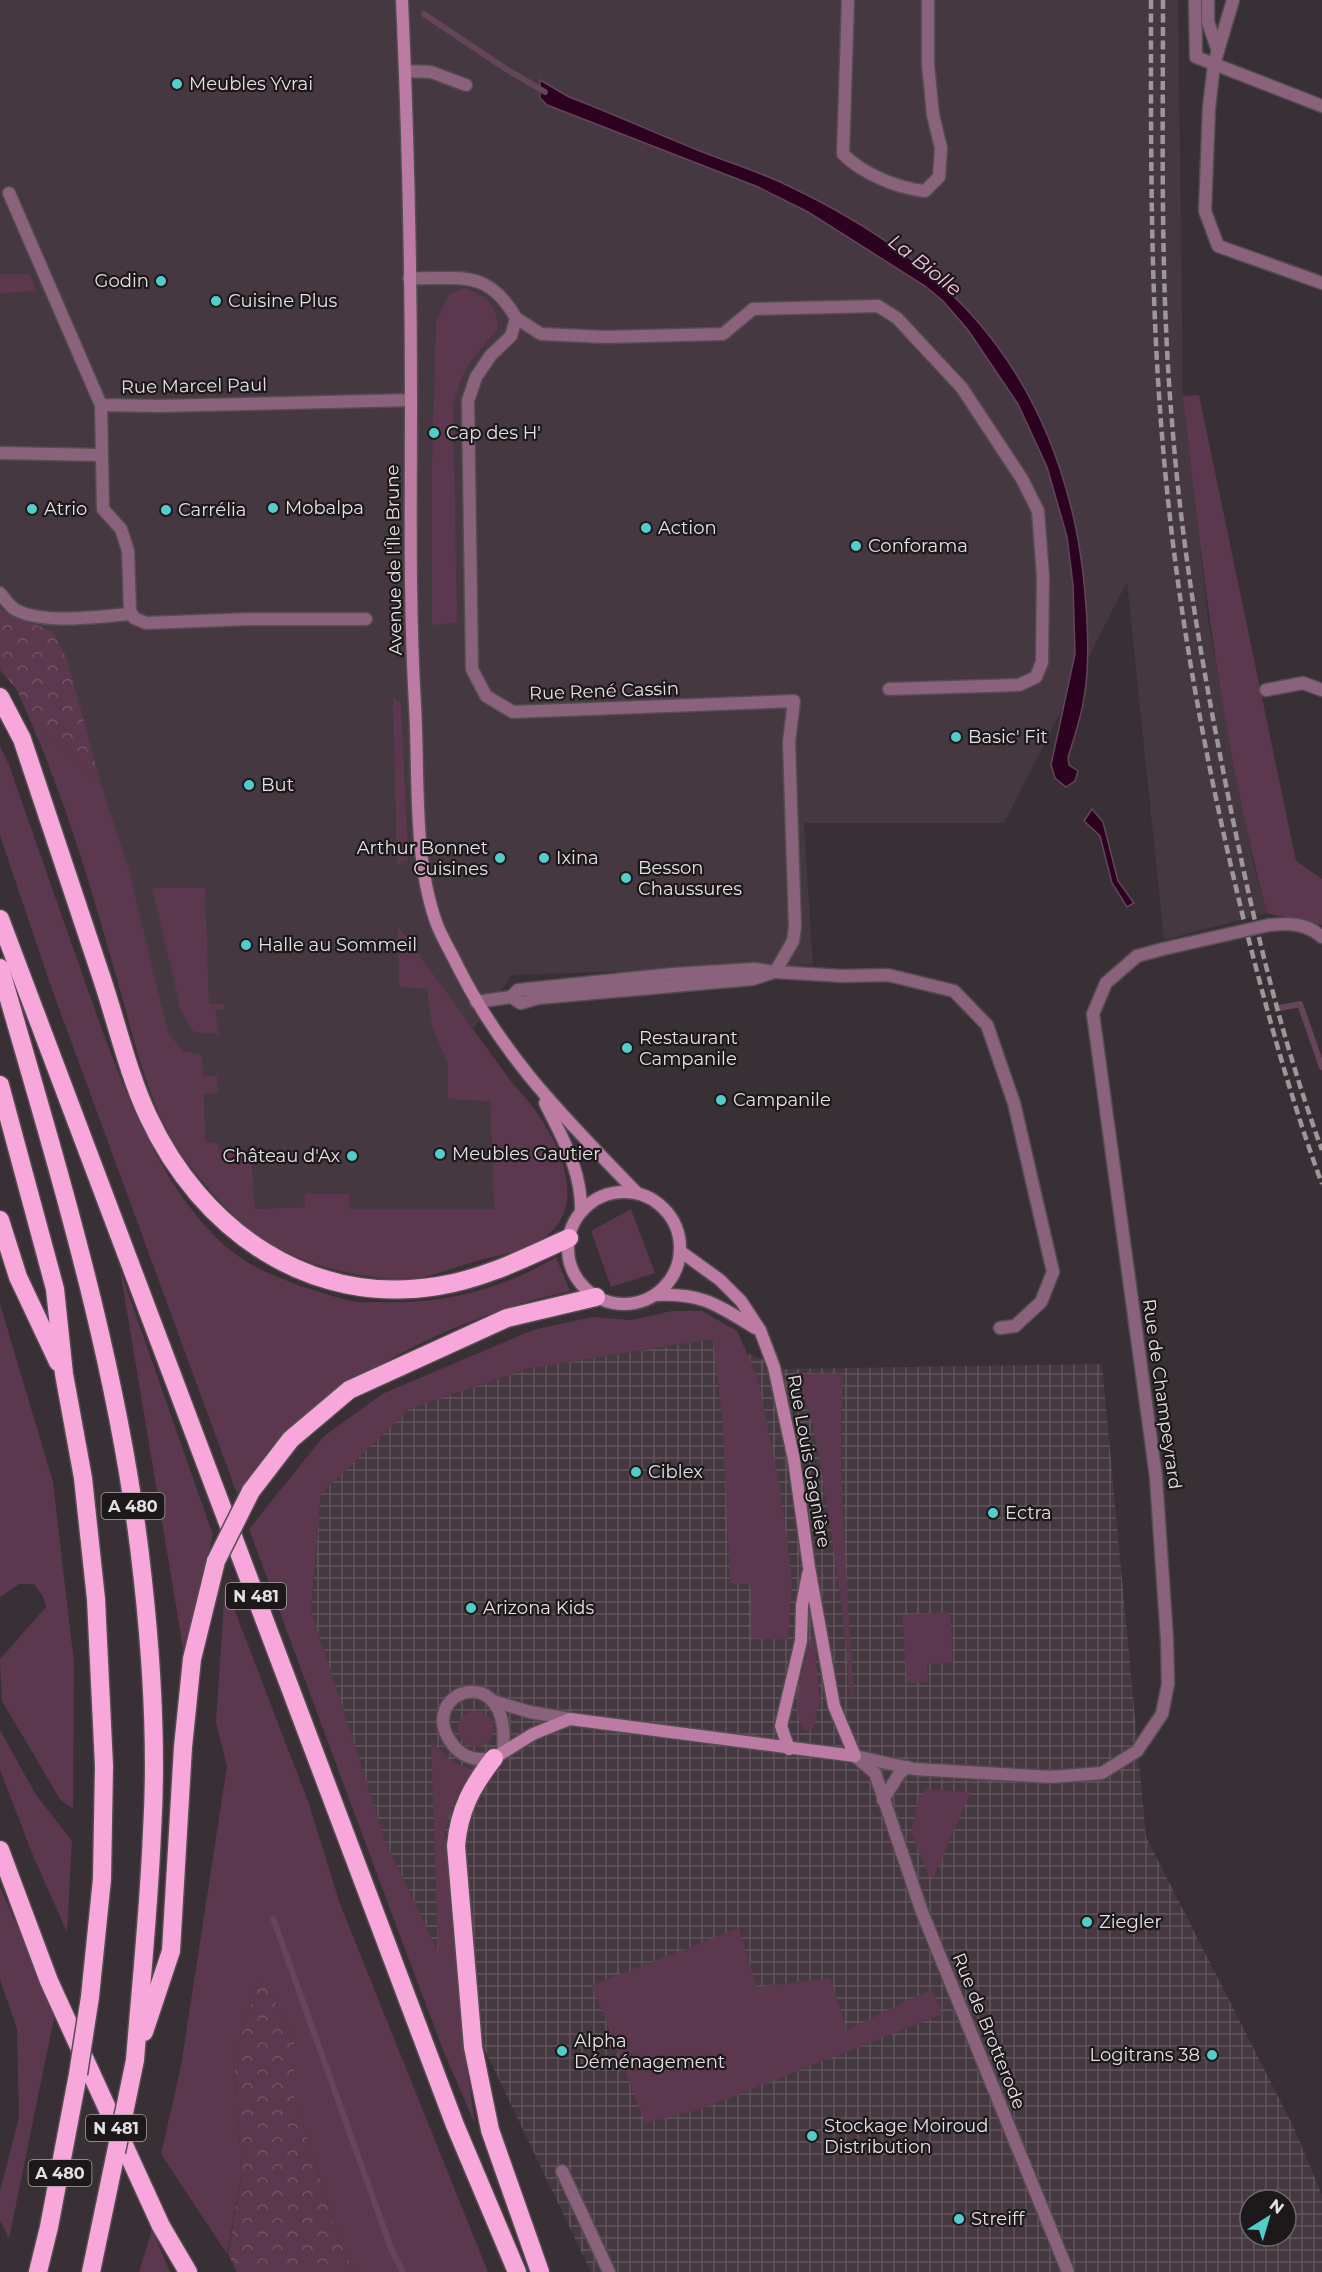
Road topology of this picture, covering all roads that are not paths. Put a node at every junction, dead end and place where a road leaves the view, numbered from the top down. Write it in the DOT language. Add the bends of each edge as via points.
graph roads {
  1 [pos="402,0"];
  2 [pos="848,0"];
  3 [pos="928,0"];
  4 [pos="1195,0"];
  5 [pos="1208,0"];
  6 [pos="1233,0"];
  7 [pos="1218,51"];
  8 [pos="1214,64"];
  9 [pos="405,71"];
  10 [pos="466,85"];
  11 [pos="1322,106"];
  12 [pos="9,192"];
  13 [pos="409,279"];
  14 [pos="1322,283"];
  15 [pos="516,318"];
  16 [pos="411,400"];
  17 [pos="101,405"];
  18 [pos="0,453"];
  19 [pos="100,455"];
  20 [pos="0,593"];
  21 [pos="132,614"];
  22 [pos="366,619"];
  23 [pos="889,689"];
  24 [pos="1266,690"];
  25 [pos="1322,690"];
  26 [pos="0,697"];
  27 [pos="0,919"];
  28 [pos="1322,937"];
  29 [pos="0,968"];
  30 [pos="775,972"];
  31 [pos="476,1002"];
  32 [pos="0,1085"];
  33 [pos="537,1089"];
  34 [pos="636,1193"];
  35 [pos="581,1212"];
  36 [pos="0,1220"];
  37 [pos="569,1238"];
  38 [pos="680,1251"];
  39 [pos="655,1295"];
  40 [pos="596,1297"];
  41 [pos="1000,1328"];
  42 [pos="759,1330"];
  43 [pos="64,1374"];
  44 [pos="809,1567"];
  45 [pos="493,1700"];
  46 [pos="570,1719"];
  47 [pos="789,1749"];
  48 [pos="498,1754"];
  49 [pos="855,1756"];
  50 [pos="907,1767"];
  51 [pos="883,1800"];
  52 [pos="0,1850"];
  53 [pos="135,2060"];
  54 [pos="562,2170"];
  55 [pos="38,2272"];
  56 [pos="91,2272"];
  57 [pos="188,2272"];
  58 [pos="517,2272"];
  59 [pos="540,2272"];
  60 [pos="609,2272"];
  61 [pos="1068,2272"];
  1 -- 9 [label="street, Avenue de l'Île Brune"];
  2 -- 3 [label="street" via="843,154 905,189 925,191 939,177 942,148 933,115 928,64"];
  4 -- 8 [label="street" via="1196,57"];
  5 -- 7 [label="street" via="1208,22"];
  6 -- 7 [label="street"];
  7 -- 8 [label="street"];
  8 -- 11 [label="street"];
  8 -- 14 [label="street" via="1205,211 1218,246"];
  9 -- 10 [label="street" via="431,72"];
  9 -- 13 [label="street, Avenue de l'Île Brune"];
  12 -- 17 [label="street, Rue Marcel Paul"];
  13 -- 15 [label="street" via="472,278 495,289"];
  13 -- 16 [label="street, Avenue de l'Île Brune"];
  15 -- 23 [label="street" via="541,334 606,337 723,334 753,309 878,306 897,318 962,388 1022,479 1038,511 1043,576 1042,662 1036,677 1019,685"];
  15 -- 30 [label="street, Rue René Cassin" via="512,336 491,355 476,377 468,401 472,669 486,696 513,712 794,701 789,742 795,927 793,941"];
  16 -- 17 [label="street, Rue Marcel Paul"];
  16 -- 31 [label="street, Avenue de l'Île Brune" via="409,527 418,809 435,922"];
  17 -- 19 [label="street"];
  18 -- 19 [label="street"];
  19 -- 21 [label="street" via="103,509 122,529 128,551"];
  20 -- 21 [label="street" via="14,610 37,616"];
  21 -- 22 [label="street" via="146,623 251,618"];
  24 -- 25 [label="street" via="1303,683"];
  26 -- 37 [label="highway" via="22,739 148,1116 193,1189 217,1216 242,1238 302,1271 339,1284 373,1288 440,1286 516,1263"];
  27 -- 58 [label="highway, N 481" via="455,2125"];
  28 -- 50 [label="street, Rue de Champeyrard, bridge" via="1311,928 1269,924 1137,956 1106,983 1093,1014 1156,1477 1167,1640 1168,1684 1162,1714 1137,1751 1102,1773 1051,1777"];
  29 -- 53 [label="highway, A 480" via="83,1256 123,1432 143,1581 153,1830"];
  30 -- 31 [label="street" via="754,969 673,974 518,990 511,997"];
  30 -- 41 [label="street" via="888,975 954,991 987,1025 1014,1103 1053,1272 1041,1302 1015,1326"];
  31 -- 33 [label="street, Avenue de l'Île Brune"];
  32 -- 43 [label="highway, A 480" via="55,1289"];
  33 -- 34 [label="street, Avenue de l'Île Brune"];
  33 -- 35 [label="street, Avenue de l'Île Brune" via="574,1160"];
  34 -- 35 [label="street" via="606,1195"];
  34 -- 38 [label="street" via="664,1208 676,1228"];
  35 -- 37 [label="street"];
  36 -- 43 [label="highway" via="18,1277"];
  37 -- 40 [label="street" via="573,1272"];
  38 -- 39 [label="street" via="677,1269"];
  38 -- 42 [label="street, Rue Louis Gagnière" via="741,1301"];
  39 -- 40 [label="street" via="626,1304"];
  39 -- 42 [label="street" via="684,1294 707,1299"];
  40 -- 53 [label="highway, bridge" via="507,1318 349,1390 291,1440 251,1491 216,1561 192,1659 171,1951"];
  42 -- 44 [label="street, Rue Louis Gagnière" via="778,1379"];
  43 -- 55 [label="highway, A 480, bridge" via="83,1478 96,1599 105,1766 102,1879 78,2074"];
  44 -- 47 [label="street, Rue Louis Gagnière" via="801,1641 781,1726"];
  44 -- 49 [label="street, Rue Louis Gagnière" via="834,1706"];
  45 -- 46 [label="street" via="530,1713"];
  45 -- 48 [label="street" via="504,1721"];
  45 -- 48 [label="street" via="472,1692 457,1695 442,1718 448,1739 467,1757 480,1760"];
  46 -- 47 [label="street"];
  46 -- 48 [label="street"];
  47 -- 49 [label="street"];
  48 -- 59 [label="highway" via="468,1794 456,1846 472,2047 490,2130"];
  49 -- 50 [label="street, Rue de Champeyrard"];
  49 -- 51 [label="street, Rue de Brotterode" via="875,1773"];
  50 -- 51 [label="street"];
  51 -- 61 [label="street, Rue de Brotterode" via="922,1912"];
  52 -- 57 [label="highway, N 481" via="49,1981 161,2226"];
  53 -- 56 [label="highway, A 480, bridge"];
  54 -- 60 [label="street"];
}
